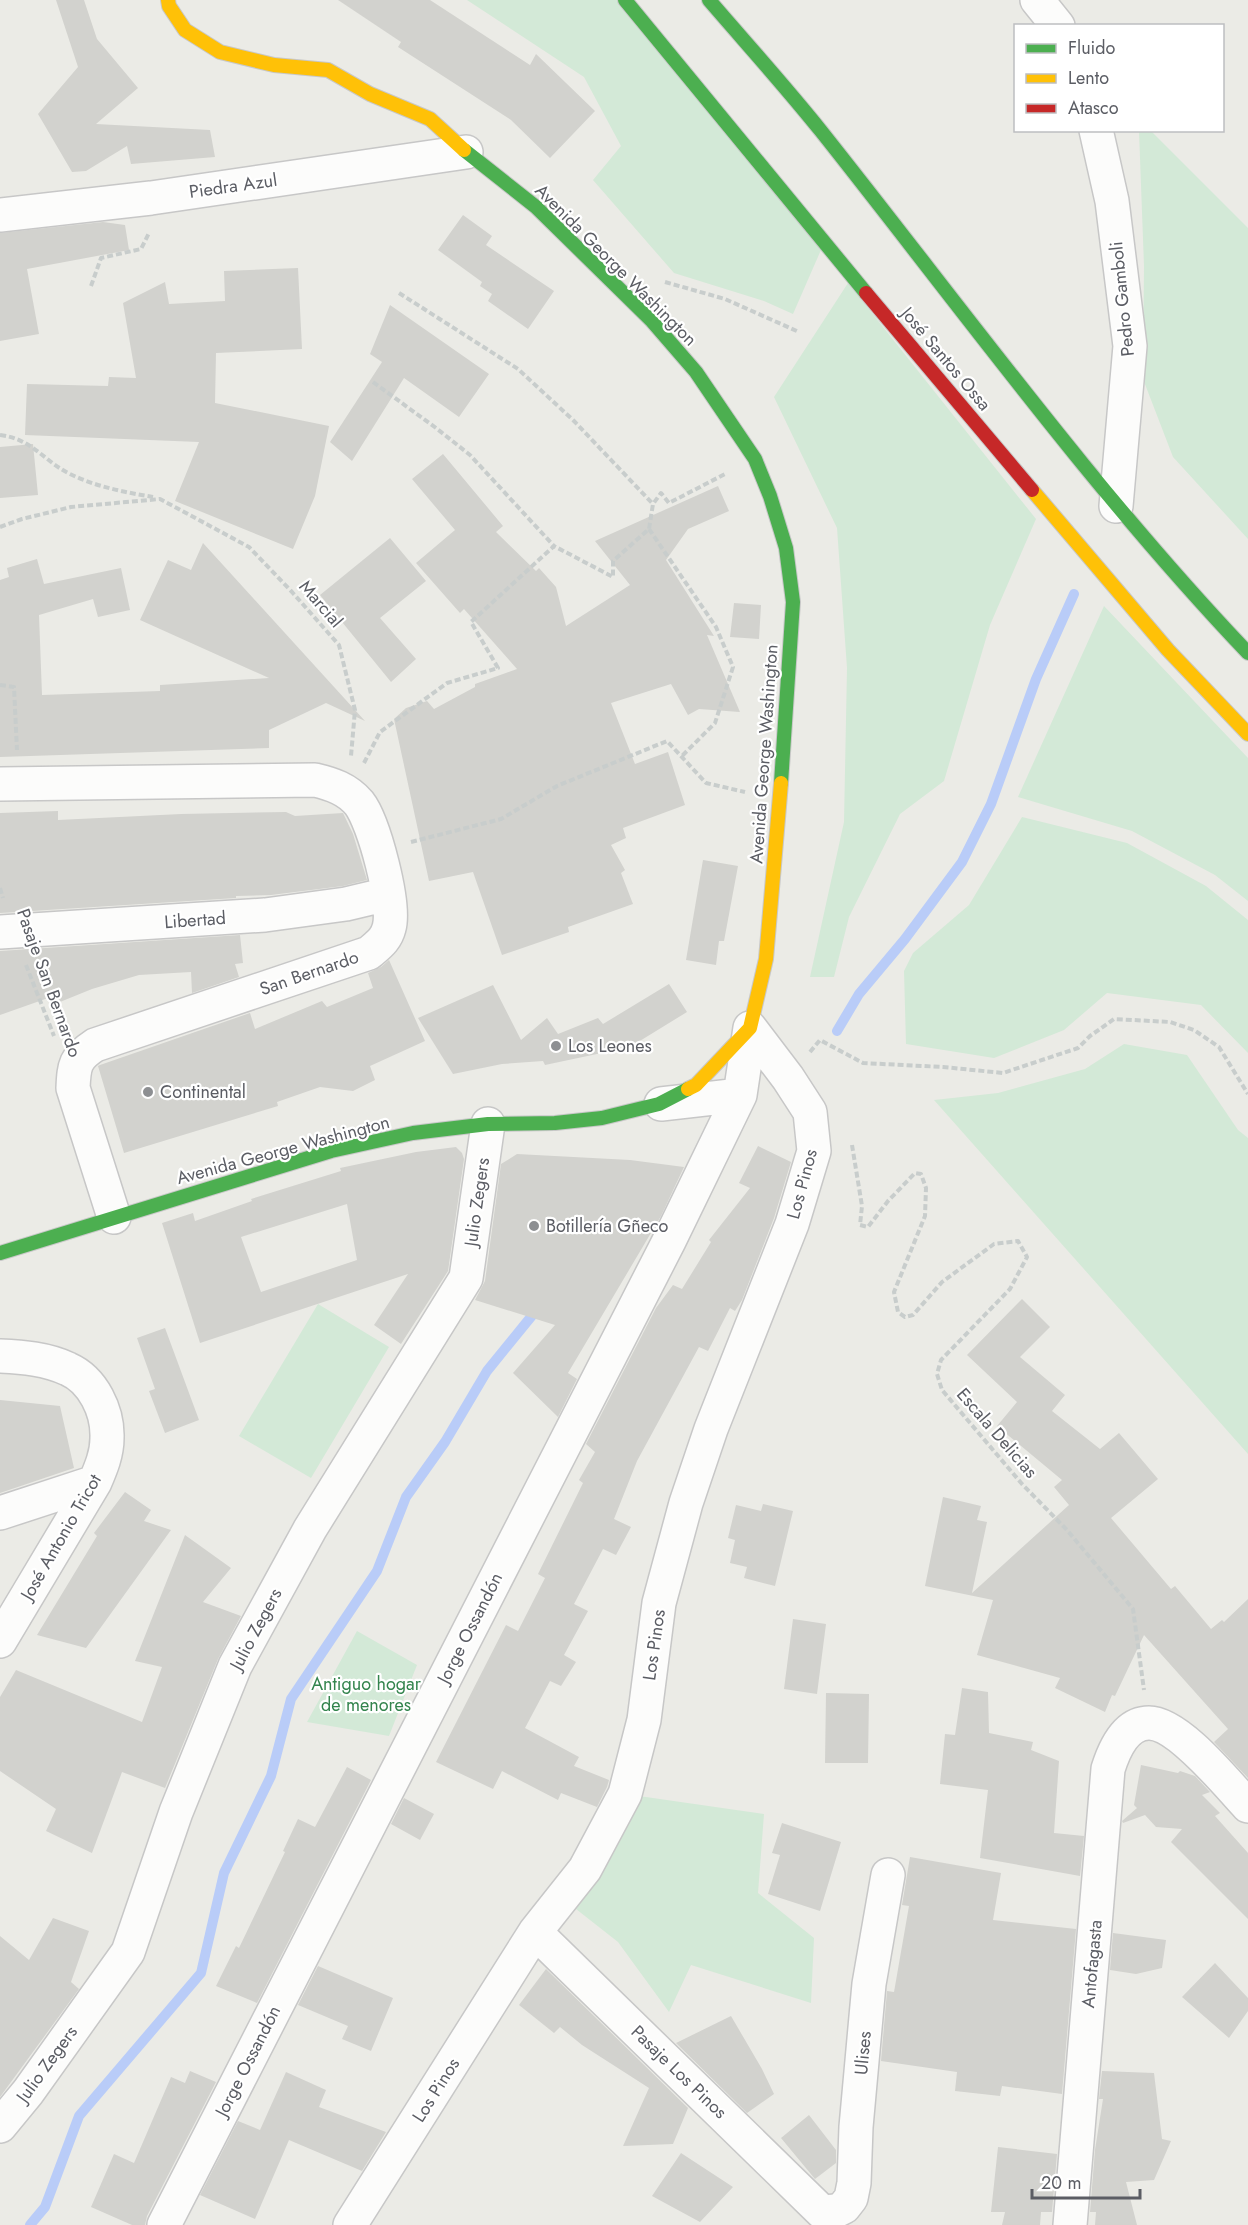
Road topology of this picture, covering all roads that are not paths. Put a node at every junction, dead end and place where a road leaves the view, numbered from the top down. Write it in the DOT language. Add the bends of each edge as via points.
graph roads {
  1 [pos="168,0"];
  2 [pos="625,0"];
  3 [pos="709,0"];
  4 [pos="1036,0"];
  5 [pos="1056,24"];
  6 [pos="1096,132"];
  7 [pos="466,152"];
  8 [pos="0,215"];
  9 [pos="1116,506"];
  10 [pos="1248,653"];
  11 [pos="1248,734"];
  12 [pos="6,784"];
  13 [pos="388,894"];
  14 [pos="7,932"];
  15 [pos="750,1028"];
  16 [pos="740,1095"];
  17 [pos="659,1104"];
  18 [pos="488,1124"];
  19 [pos="114,1217"];
  20 [pos="0,1253"];
  21 [pos="0,1356"];
  22 [pos="95,1482"];
  23 [pos="0,1513"];
  24 [pos="0,1641"];
  25 [pos="1248,1806"];
  26 [pos="888,1875"];
  27 [pos="536,1932"];
  28 [pos="0,2126"];
  29 [pos="822,2212"];
  30 [pos="164,2225"];
  31 [pos="350,2225"];
  32 [pos="1070,2225"];
  1 -- 7 [label="main road, Avenida George Washington" via="185,30 220,52 274,65 328,70 370,94 430,119"];
  2 -- 11 [label="main road, José Santos Ossa" via="807,223 1168,650"];
  3 -- 9 [label="main road" via="819,128"];
  4 -- 5 [label="street"];
  6 -- 9 [label="street, Pedro Gamboli" via="1112,201 1130,346"];
  7 -- 8 [label="street, Piedra Azul" via="151,198"];
  7 -- 15 [label="main road, Avenida George Washington" via="536,207 651,320 696,372 755,459 770,496 786,548 793,602 766,959"];
  9 -- 10 [label="main road"];
  12 -- 13 [label="street, San Bernardo" via="315,780 335,785 348,793 369,819"];
  13 -- 14 [label="street, Libertad" via="265,915"];
  13 -- 19 [label="street, San Bernardo" via="390,926 384,940 369,953 95,1045 80,1055 73,1088"];
  15 -- 16 [label="street, Jorge Ossandón"];
  15 -- 17 [label="main road, Avenida George Washington" via="696,1085"];
  15 -- 27 [label="street, Los Pinos" via="810,1112 814,1150 792,1224 686,1503 659,1603 644,1719 626,1794 585,1869"];
  16 -- 17 [label="street"];
  16 -- 30 [label="street, Jorge Ossandón"];
  17 -- 18 [label="main road, Avenida George Washington" via="602,1118"];
  18 -- 19 [label="main road, Avenida George Washington" via="412,1133 331,1152"];
  18 -- 28 [label="street, Julio Zegers" via="466,1278 310,1529 235,1666 176,1812 128,1952"];
  19 -- 20 [label="main road, Avenida George Washington"];
  21 -- 22 [label="street, José Antonio Tricot" via="31,1358 69,1369 92,1387 107,1436 105,1458"];
  22 -- 23 [label="street"];
  22 -- 24 [label="street, José Antonio Tricot"];
  25 -- 32 [label="street, Antofagasta" via="1195,1748 1165,1728 1149,1723 1136,1727 1114,1751 1108,1769"];
  26 -- 29 [label="street, Ulises" via="869,1984 854,2183 844,2207"];
  27 -- 29 [label="street, Pasaje Los Pinos"];
  27 -- 31 [label="street, Los Pinos"];
}
